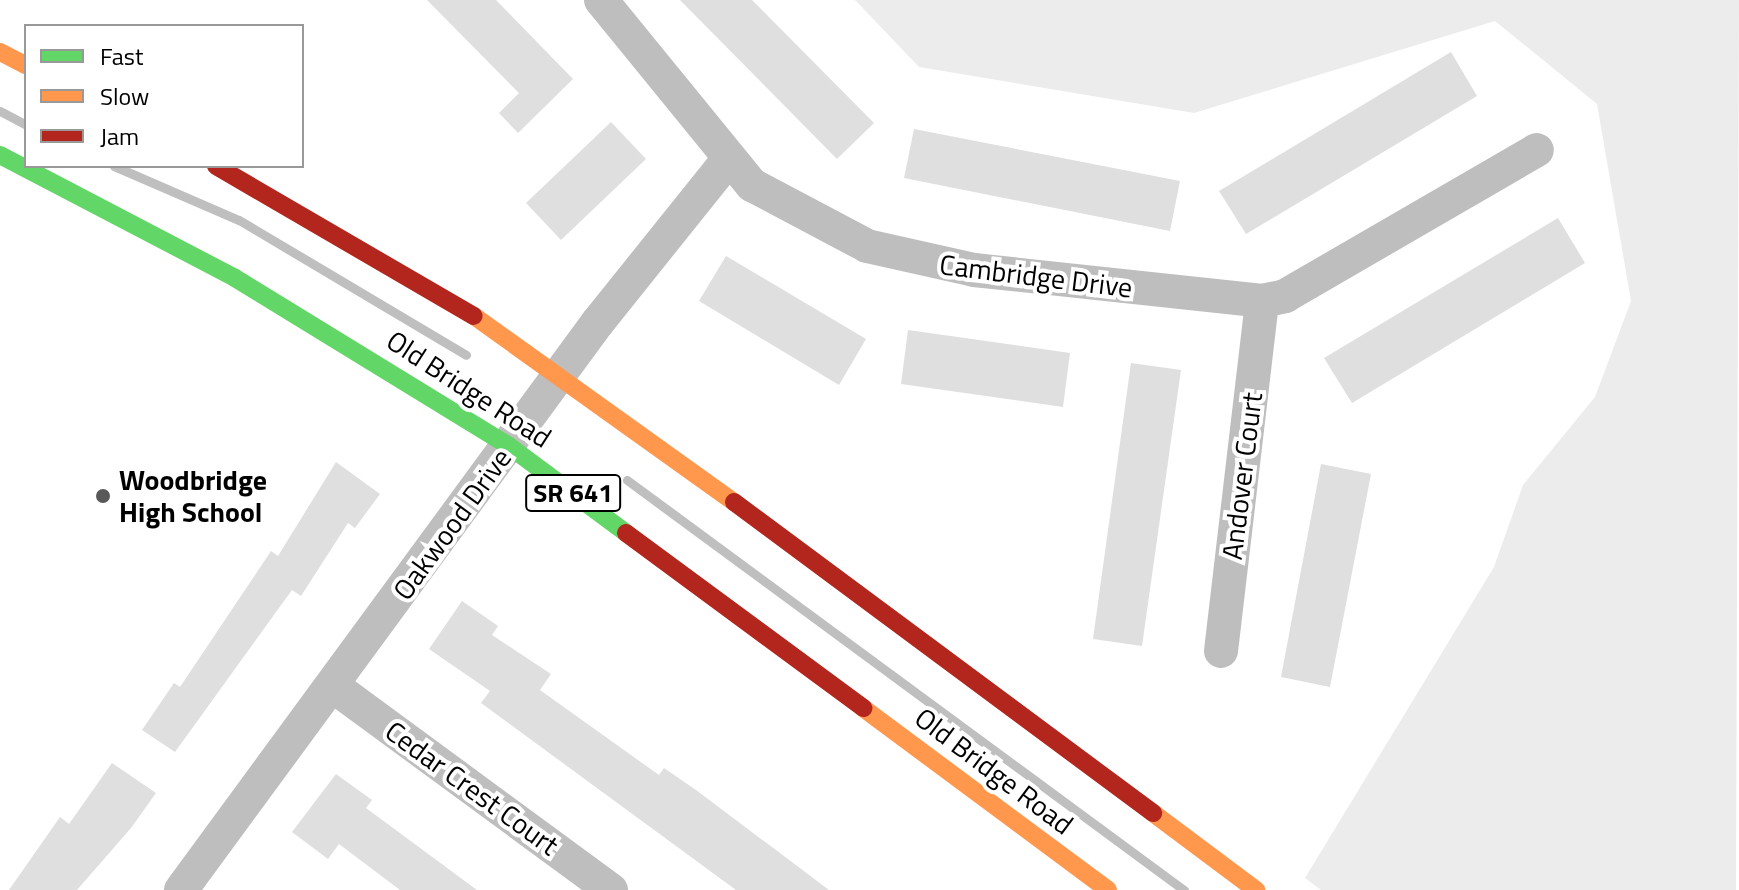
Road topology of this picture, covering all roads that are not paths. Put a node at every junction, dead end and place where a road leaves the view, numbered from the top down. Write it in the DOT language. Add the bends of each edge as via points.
graph roads {
  1 [pos="601,0"];
  2 [pos="0,52"];
  3 [pos="24,64"];
  4 [pos="1537,150"];
  5 [pos="0,155"];
  6 [pos="726,162"];
  7 [pos="24,168"];
  8 [pos="25,168"];
  9 [pos="220,168"];
  10 [pos="1262,301"];
  11 [pos="562,373"];
  12 [pos="509,446"];
  13 [pos="1221,651"];
  14 [pos="333,686"];
  15 [pos="181,890"];
  16 [pos="611,890"];
  17 [pos="1108,890"];
  18 [pos="1256,890"];
  1 -- 6 [label="street, Cambridge Drive"];
  2 -- 3 [label="main road"];
  4 -- 10 [label="street, Cambridge Drive" via="1285,296"];
  5 -- 7 [label="main road, Old Bridge Road / SR 641"];
  6 -- 10 [label="street, Cambridge Drive" via="807,220 920,261"];
  6 -- 11 [label="street, Oakwood Drive"];
  8 -- 12 [label="main road, Old Bridge Road / SR 641" via="235,278"];
  9 -- 11 [label="main road" via="405,270"];
  10 -- 13 [label="street, Andover Court"];
  11 -- 12 [label="street, Oakwood Drive"];
  11 -- 18 [label="main road"];
  12 -- 14 [label="street, Oakwood Drive"];
  12 -- 17 [label="main road, Old Bridge Road / SR 641"];
  14 -- 15 [label="street, Oakwood Drive"];
  14 -- 16 [label="street, Cedar Crest Court"];
}
